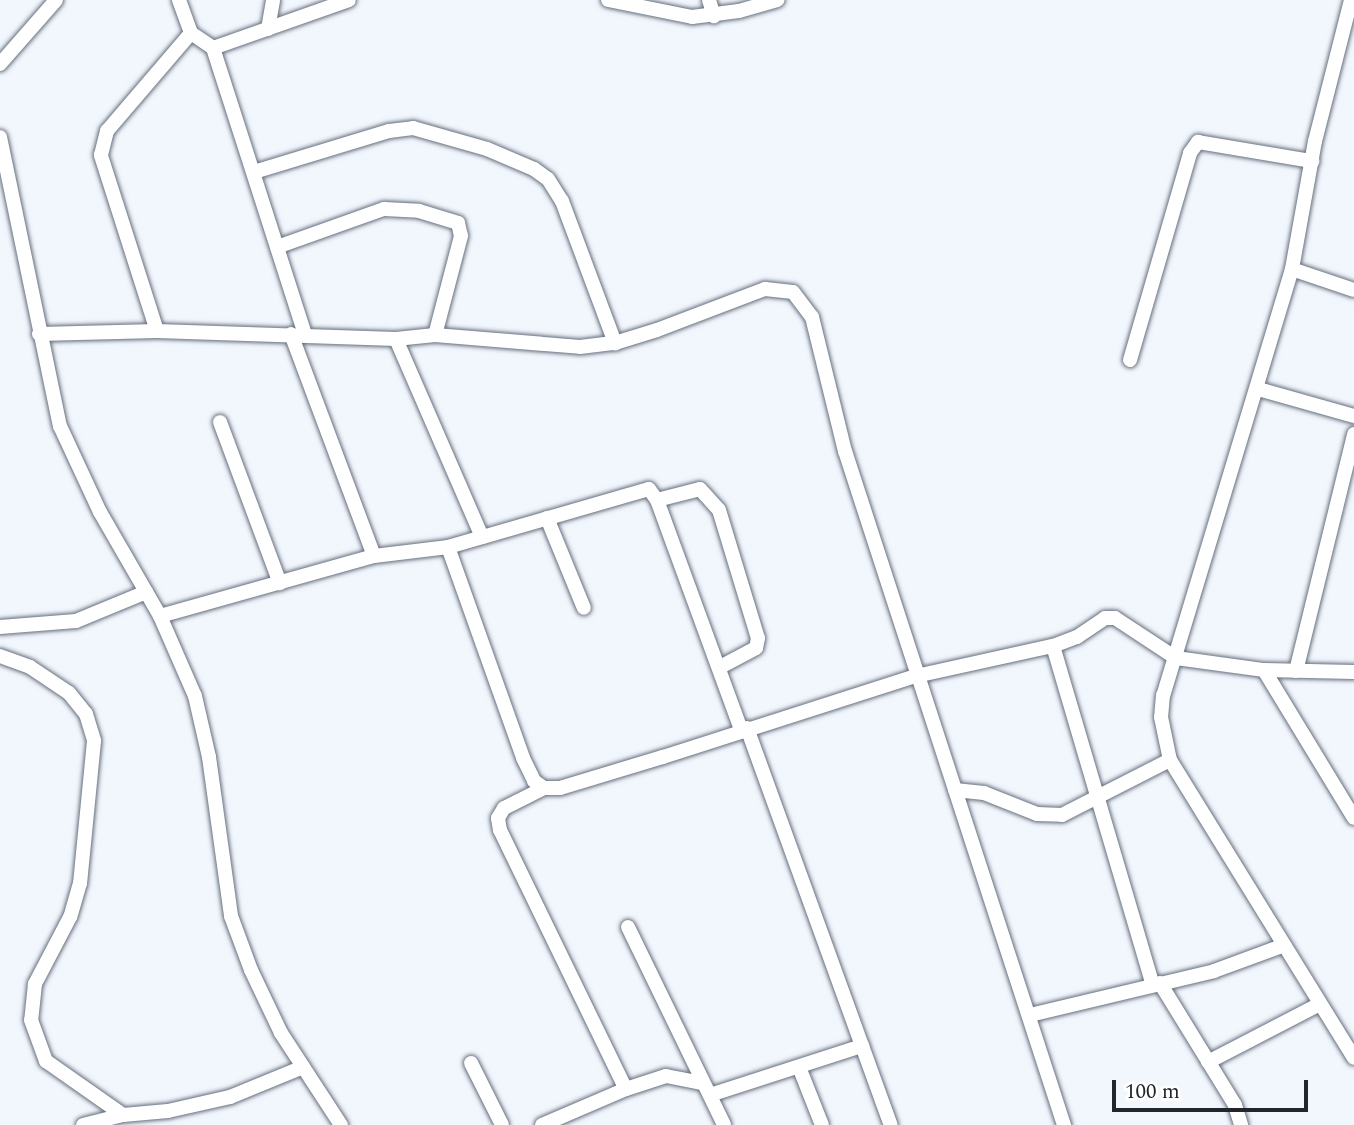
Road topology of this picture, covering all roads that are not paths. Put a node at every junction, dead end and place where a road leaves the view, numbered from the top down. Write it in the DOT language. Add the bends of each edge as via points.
graph roads {
  1 [pos="56,0"];
  2 [pos="179,0"];
  3 [pos="273,0"];
  4 [pos="349,0"];
  5 [pos="608,0"];
  6 [pos="709,0"];
  7 [pos="777,0"];
  8 [pos="1351,0"];
  9 [pos="714,16"];
  10 [pos="268,29"];
  11 [pos="191,33"];
  12 [pos="213,48"];
  13 [pos="0,64"];
  14 [pos="0,137"];
  15 [pos="1312,161"];
  16 [pos="254,172"];
  17 [pos="4,178"];
  18 [pos="277,247"];
  19 [pos="1292,269"];
  20 [pos="1354,290"];
  21 [pos="157,331"];
  22 [pos="39,334"];
  23 [pos="298,334"];
  24 [pos="435,335"];
  25 [pos="397,339"];
  26 [pos="615,343"];
  27 [pos="1130,360"];
  28 [pos="1258,389"];
  29 [pos="1354,416"];
  30 [pos="220,422"];
  31 [pos="1354,434"];
  32 [pos="657,500"];
  33 [pos="547,518"];
  34 [pos="482,537"];
  35 [pos="448,547"];
  36 [pos="374,556"];
  37 [pos="281,583"];
  38 [pos="146,592"];
  39 [pos="584,608"];
  40 [pos="160,616"];
  41 [pos="0,627"];
  42 [pos="1053,646"];
  43 [pos="0,656"];
  44 [pos="1176,658"];
  45 [pos="720,667"];
  46 [pos="1264,670"];
  47 [pos="1296,671"];
  48 [pos="1354,672"];
  49 [pos="916,676"];
  50 [pos="744,729"];
  51 [pos="1170,760"];
  52 [pos="544,788"];
  53 [pos="955,790"];
  54 [pos="1097,794"];
  55 [pos="1354,818"];
  56 [pos="628,927"];
  57 [pos="1282,946"];
  58 [pos="1157,984"];
  59 [pos="1320,1004"];
  60 [pos="1030,1015"];
  61 [pos="1350,1042"];
  62 [pos="862,1046"];
  63 [pos="1354,1058"];
  64 [pos="1208,1062"];
  65 [pos="471,1063"];
  66 [pos="303,1067"];
  67 [pos="799,1067"];
  68 [pos="626,1089"];
  69 [pos="706,1089"];
  70 [pos="123,1115"];
  71 [pos="83,1125"];
  72 [pos="341,1125"];
  73 [pos="502,1125"];
  74 [pos="542,1125"];
  75 [pos="724,1125"];
  76 [pos="821,1125"];
  77 [pos="891,1125"];
  78 [pos="1064,1125"];
  79 [pos="1241,1125"];
  1 -- 13 [label="street"];
  2 -- 11 [label="street"];
  3 -- 10 [label="street"];
  4 -- 10 [label="street"];
  5 -- 9 [label="street" via="662,14"];
  6 -- 9 [label="street"];
  7 -- 9 [label="street"];
  8 -- 15 [label="street"];
  10 -- 12 [label="street"];
  11 -- 12 [label="street"];
  11 -- 21 [label="street" via="107,131 101,155"];
  12 -- 16 [label="street"];
  14 -- 17 [label="street"];
  15 -- 19 [label="street"];
  15 -- 27 [label="street" via="1198,142 1190,153"];
  16 -- 18 [label="street"];
  16 -- 26 [label="street" via="389,131 413,128 487,149 534,169 548,179 562,201"];
  17 -- 22 [label="street"];
  18 -- 23 [label="street"];
  18 -- 24 [label="street" via="384,209 419,211 458,223 461,236"];
  19 -- 20 [label="street"];
  19 -- 28 [label="street"];
  21 -- 22 [label="street"];
  21 -- 23 [label="street"];
  22 -- 38 [label="street" via="60,426 100,512"];
  23 -- 25 [label="street"];
  23 -- 36 [label="street"];
  24 -- 25 [label="street"];
  24 -- 26 [label="street" via="558,347"];
  25 -- 34 [label="street"];
  26 -- 49 [label="street" via="765,289 780,288 803,302"];
  28 -- 29 [label="street"];
  28 -- 44 [label="street"];
  30 -- 37 [label="street"];
  31 -- 47 [label="street"];
  32 -- 33 [label="street" via="649,489 639,490"];
  32 -- 45 [label="street"];
  32 -- 45 [label="street" via="700,489 719,510 758,638 756,648"];
  33 -- 34 [label="street"];
  33 -- 39 [label="street"];
  34 -- 35 [label="street"];
  35 -- 36 [label="street"];
  35 -- 52 [label="street" via="523,758 534,781"];
  36 -- 37 [label="street"];
  37 -- 40 [label="street"];
  38 -- 40 [label="street"];
  38 -- 41 [label="street" via="76,621"];
  40 -- 66 [label="street" via="204,724 234,927 269,1009"];
  42 -- 44 [label="street" via="1077,637 1096,621 1115,618"];
  42 -- 49 [label="street"];
  42 -- 54 [label="street"];
  43 -- 70 [label="street" via="30,667 69,692 86,714 93,733 80,883 70,917 35,984 31,1020 46,1061"];
  44 -- 46 [label="street"];
  44 -- 51 [label="street" via="1161,717"];
  45 -- 50 [label="street"];
  46 -- 47 [label="street"];
  46 -- 55 [label="street"];
  47 -- 48 [label="street"];
  49 -- 50 [label="street"];
  49 -- 53 [label="street"];
  50 -- 52 [label="street" via="571,785"];
  50 -- 62 [label="street"];
  51 -- 54 [label="street"];
  51 -- 57 [label="street"];
  52 -- 68 [label="street" via="504,808 498,818 500,830"];
  53 -- 54 [label="street" via="985,793 1047,815 1076,811"];
  53 -- 60 [label="street"];
  54 -- 58 [label="street"];
  56 -- 69 [label="street"];
  57 -- 58 [label="street" via="1224,968"];
  57 -- 59 [label="street"];
  58 -- 60 [label="street"];
  58 -- 64 [label="street"];
  59 -- 61 [label="street"];
  59 -- 64 [label="street"];
  60 -- 78 [label="street"];
  61 -- 63 [label="street"];
  62 -- 67 [label="street"];
  62 -- 77 [label="street"];
  64 -- 79 [label="street" via="1235,1105"];
  65 -- 73 [label="street"];
  66 -- 70 [label="street" via="230,1097 168,1111"];
  66 -- 72 [label="street"];
  67 -- 69 [label="street"];
  67 -- 76 [label="street"];
  68 -- 69 [label="street" via="666,1076"];
  68 -- 74 [label="street"];
  69 -- 75 [label="street"];
  70 -- 71 [label="street"];
}
